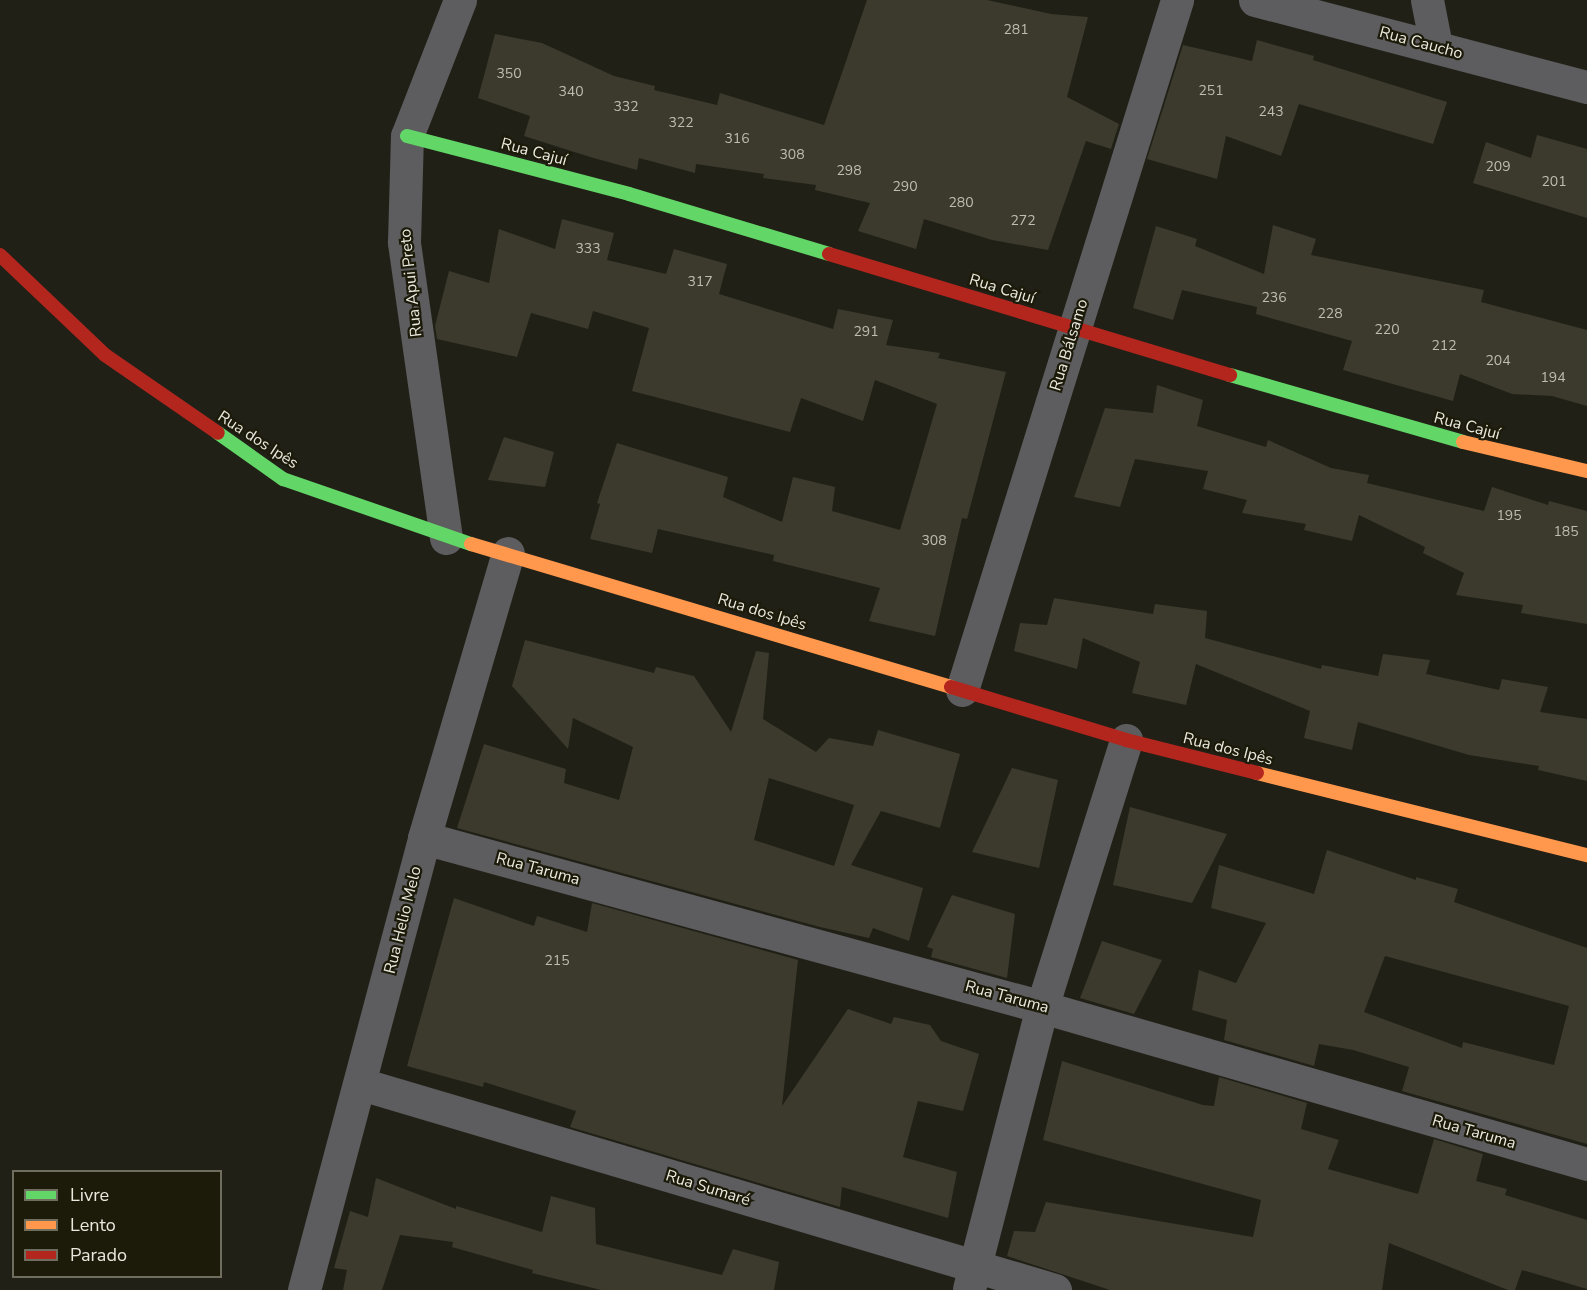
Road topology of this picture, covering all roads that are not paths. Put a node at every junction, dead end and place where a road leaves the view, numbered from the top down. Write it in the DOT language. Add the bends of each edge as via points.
graph roads {
  1 [pos="460,0"];
  2 [pos="1177,0"];
  3 [pos="1255,0"];
  4 [pos="1427,0"];
  5 [pos="1436,46"];
  6 [pos="1587,87"];
  7 [pos="407,136"];
  8 [pos="0,255"];
  9 [pos="1074,327"];
  10 [pos="1587,471"];
  11 [pos="446,538"];
  12 [pos="508,553"];
  13 [pos="962,690"];
  14 [pos="1126,740"];
  15 [pos="424,838"];
  16 [pos="1587,855"];
  17 [pos="1042,1007"];
  18 [pos="361,1084"];
  19 [pos="1587,1164"];
  20 [pos="972,1279"];
  21 [pos="304,1290"];
  22 [pos="1055,1290"];
  1 -- 7 [label="street, Rua Apui Preto"];
  2 -- 9 [label="street, Rua Bálsamo"];
  3 -- 5 [label="street, Rua Caucho"];
  4 -- 5 [label="street"];
  5 -- 6 [label="street, Rua Caucho"];
  7 -- 9 [label="street, Rua Cajuí" via="629,194"];
  7 -- 11 [label="street, Rua Apui Preto" via="404,242"];
  8 -- 11 [label="street, Rua dos Ipês" via="105,355 283,480"];
  9 -- 10 [label="street, Rua Cajuí" via="1411,428"];
  9 -- 13 [label="street, Rua Bálsamo"];
  11 -- 12 [label="street, Rua dos Ipês"];
  12 -- 13 [label="street, Rua dos Ipês"];
  12 -- 15 [label="street, Rua Helio Melo"];
  13 -- 14 [label="street, Rua dos Ipês"];
  14 -- 16 [label="street, Rua dos Ipês"];
  14 -- 17 [label="street"];
  15 -- 17 [label="street, Rua Taruma"];
  15 -- 18 [label="street, Rua Helio Melo"];
  17 -- 19 [label="street, Rua Taruma"];
  17 -- 20 [label="street"];
  18 -- 20 [label="street, Rua Sumaré"];
  18 -- 21 [label="street, Rua Helio Melo"];
  20 -- 22 [label="street, Rua Sumaré"];
}
